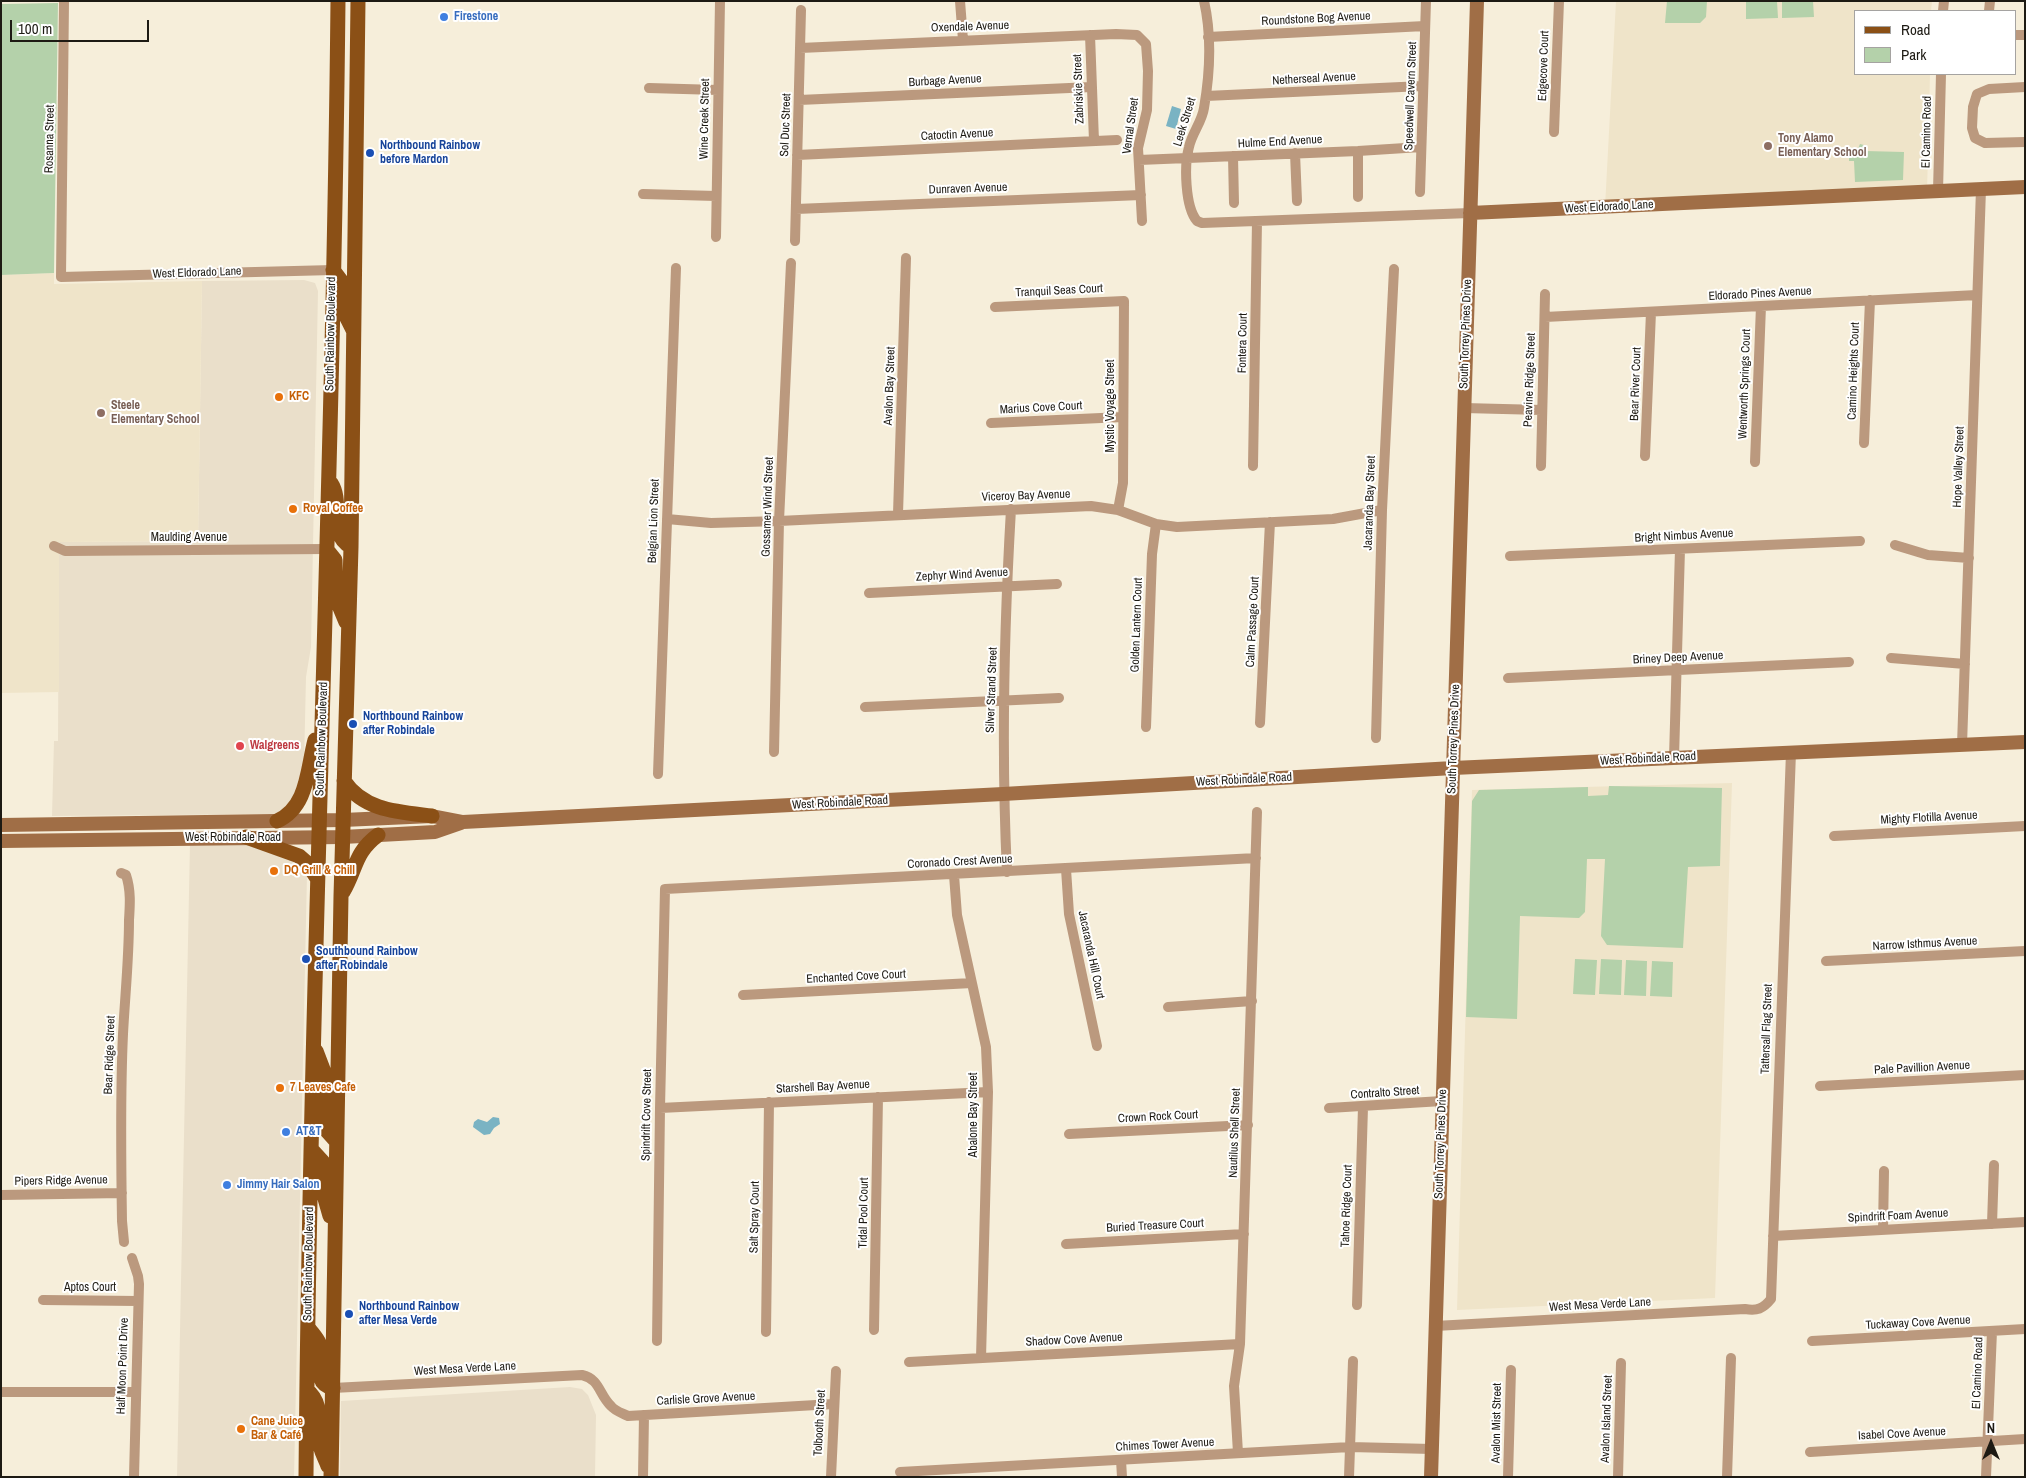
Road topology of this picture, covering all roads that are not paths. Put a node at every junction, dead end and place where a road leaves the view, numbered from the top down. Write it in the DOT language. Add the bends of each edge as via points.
graph roads {
  1 [pos="64,1"];
  2 [pos="338,1"];
  3 [pos="346,1"];
  4 [pos="358,1"];
  5 [pos="720,1"];
  6 [pos="960,1"];
  7 [pos="1204,1"];
  8 [pos="1426,1"];
  9 [pos="1477,1"];
  10 [pos="1559,1"];
  11 [pos="801,10"];
  12 [pos="1426,26"];
  13 [pos="1090,35"];
  14 [pos="1140,37"];
  15 [pos="1208,37"];
  16 [pos="963,40"];
  17 [pos="800,48"];
  18 [pos="1941,75"];
  19 [pos="357,78"];
  20 [pos="1423,86"];
  21 [pos="1092,87"];
  22 [pos="2025,87"];
  23 [pos="649,88"];
  24 [pos="718,90"];
  25 [pos="1206,96"];
  26 [pos="799,100"];
  27 [pos="1554,132"];
  28 [pos="1117,140"];
  29 [pos="1094,141"];
  30 [pos="2025,142"];
  31 [pos="1422,146"];
  32 [pos="1358,151"];
  33 [pos="1295,153"];
  34 [pos="797,155"];
  35 [pos="1233,156"];
  36 [pos="1188,159"];
  37 [pos="1138,160"];
  38 [pos="2025,187"];
  39 [pos="1981,189"];
  40 [pos="1938,191"];
  41 [pos="336,192"];
  42 [pos="1420,192"];
  43 [pos="643,194"];
  44 [pos="1141,195"];
  45 [pos="716,196"];
  46 [pos="1358,197"];
  47 [pos="1297,201"];
  48 [pos="1234,203"];
  49 [pos="796,209"];
  50 [pos="1470,213"];
  51 [pos="1195,219"];
  52 [pos="1142,221"];
  53 [pos="1257,221"];
  54 [pos="716,237"];
  55 [pos="795,241"];
  56 [pos="356,250"];
  57 [pos="906,258"];
  58 [pos="791,263"];
  59 [pos="676,268"];
  60 [pos="1394,269"];
  61 [pos="333,270"];
  62 [pos="61,277"];
  63 [pos="1545,294"];
  64 [pos="1977,295"];
  65 [pos="1870,300"];
  66 [pos="1124,301"];
  67 [pos="1761,306"];
  68 [pos="995,307"];
  69 [pos="1651,312"];
  70 [pos="1545,317"];
  71 [pos="354,331"];
  72 [pos="1464,408"];
  73 [pos="1542,410"];
  74 [pos="1123,417"];
  75 [pos="991,423"];
  76 [pos="1864,443"];
  77 [pos="1645,456"];
  78 [pos="1755,462"];
  79 [pos="1254,466"];
  80 [pos="1540,466"];
  81 [pos="327,477"];
  82 [pos="1011,509"];
  83 [pos="1118,510"];
  84 [pos="1382,510"];
  85 [pos="898,514"];
  86 [pos="667,519"];
  87 [pos="779,521"];
  88 [pos="1270,522"];
  89 [pos="1156,524"];
  90 [pos="1860,541"];
  91 [pos="1894,545"];
  92 [pos="54,546"];
  93 [pos="350,547"];
  94 [pos="326,549"];
  95 [pos="1680,549"];
  96 [pos="1510,556"];
  97 [pos="1969,558"];
  98 [pos="1057,584"];
  99 [pos="1007,586"];
  100 [pos="869,593"];
  101 [pos="348,626"];
  102 [pos="1890,658"];
  103 [pos="1849,662"];
  104 [pos="1965,664"];
  105 [pos="1676,670"];
  106 [pos="1508,678"];
  107 [pos="1059,698"];
  108 [pos="1005,700"];
  109 [pos="865,707"];
  110 [pos="323,712"];
  111 [pos="1260,723"];
  112 [pos="1146,727"];
  113 [pos="1376,738"];
  114 [pos="2025,742"];
  115 [pos="1962,745"];
  116 [pos="774,752"];
  117 [pos="1791,752"];
  118 [pos="1674,758"];
  119 [pos="1453,768"];
  120 [pos="658,774"];
  121 [pos="344,781"];
  122 [pos="1004,794"];
  123 [pos="1257,812"];
  124 [pos="432,816"];
  125 [pos="319,820"];
  126 [pos="343,820"];
  127 [pos="277,821"];
  128 [pos="463,822"];
  129 [pos="173,823"];
  130 [pos="1,825"];
  131 [pos="2025,826"];
  132 [pos="378,835"];
  133 [pos="1834,836"];
  134 [pos="246,837"];
  135 [pos="318,837"];
  136 [pos="343,837"];
  137 [pos="118,839"];
  138 [pos="1,841"];
  139 [pos="1256,858"];
  140 [pos="1066,869"];
  141 [pos="1007,872"];
  142 [pos="121,873"];
  143 [pos="954,875"];
  144 [pos="317,878"];
  145 [pos="665,889"];
  146 [pos="341,896"];
  147 [pos="2025,951"];
  148 [pos="1826,961"];
  149 [pos="972,983"];
  150 [pos="743,996"];
  151 [pos="1252,1002"];
  152 [pos="1168,1007"];
  153 [pos="313,1042"];
  154 [pos="1097,1046"];
  155 [pos="2025,1075"];
  156 [pos="1820,1086"];
  157 [pos="988,1092"];
  158 [pos="878,1097"];
  159 [pos="1442,1101"];
  160 [pos="769,1102"];
  161 [pos="1362,1107"];
  162 [pos="660,1108"];
  163 [pos="1329,1108"];
  164 [pos="1248,1125"];
  165 [pos="1069,1134"];
  166 [pos="336,1141"];
  167 [pos="312,1150"];
  168 [pos="1994,1165"];
  169 [pos="1884,1171"];
  170 [pos="122,1193"];
  171 [pos="1,1195"];
  172 [pos="2025,1222"];
  173 [pos="1992,1224"];
  174 [pos="334,1229"];
  175 [pos="1883,1230"];
  176 [pos="1244,1234"];
  177 [pos="1773,1236"];
  178 [pos="124,1242"];
  179 [pos="1066,1244"];
  180 [pos="132,1258"];
  181 [pos="42,1300"];
  182 [pos="138,1301"];
  183 [pos="1356,1305"];
  184 [pos="1766,1305"];
  185 [pos="1435,1326"];
  186 [pos="308,1327"];
  187 [pos="2025,1329"];
  188 [pos="874,1330"];
  189 [pos="1992,1331"];
  190 [pos="766,1332"];
  191 [pos="657,1341"];
  192 [pos="1812,1341"];
  193 [pos="1240,1344"];
  194 [pos="981,1358"];
  195 [pos="1731,1358"];
  196 [pos="1353,1361"];
  197 [pos="909,1362"];
  198 [pos="1621,1363"];
  199 [pos="1510,1370"];
  200 [pos="836,1371"];
  201 [pos="596,1382"];
  202 [pos="333,1388"];
  203 [pos="307,1390"];
  204 [pos="1,1392"];
  205 [pos="135,1392"];
  206 [pos="833,1404"];
  207 [pos="644,1415"];
  208 [pos="2025,1439"];
  209 [pos="1988,1442"];
  210 [pos="1350,1447"];
  211 [pos="1432,1449"];
  212 [pos="1810,1452"];
  213 [pos="1238,1453"];
  214 [pos="1121,1460"];
  215 [pos="900,1472"];
  216 [pos="331,1476"];
  217 [pos="134,1477"];
  218 [pos="306,1477"];
  219 [pos="644,1477"];
  220 [pos="831,1477"];
  221 [pos="1122,1477"];
  222 [pos="1349,1477"];
  223 [pos="1430,1477"];
  224 [pos="1508,1477"];
  225 [pos="1618,1477"];
  226 [pos="1727,1477"];
  227 [pos="1986,1477"];
  1 -- 62 [label="street, Rosanna Street"];
  2 -- 41 [label="main road, South Rainbow Boulevard"];
  3 -- 19 [label="main road" via="348,35"];
  4 -- 19 [label="main road, South Rainbow Boulevard"];
  5 -- 24 [label="street, Wine Creek Street"];
  6 -- 16 [label="street"];
  7 -- 15 [label="street, Leek Street"];
  8 -- 12 [label="street, Speedwell Cavern Street"];
  9 -- 50 [label="main road, South Torrey Pines Drive"];
  10 -- 27 [label="street, Edgecove Court"];
  11 -- 17 [label="street, Sol Duc Street"];
  12 -- 15 [label="street, Roundstone Bog Avenue"];
  12 -- 20 [label="street, Speedwell Cavern Street"];
  13 -- 14 [label="street, Oxendale Avenue" via="1130,33"];
  13 -- 16 [label="street, Oxendale Avenue"];
  13 -- 21 [label="street, Zabriskie Street"];
  14 -- 37 [label="street, Vernal Street" via="1146,44 1148,95"];
  15 -- 25 [label="street, Leek Street"];
  16 -- 17 [label="street, Oxendale Avenue"];
  17 -- 26 [label="street, Sol Duc Street"];
  18 -- 40 [label="street, El Camino Road"];
  19 -- 56 [label="main road, South Rainbow Boulevard"];
  20 -- 25 [label="street, Netherseal Avenue"];
  20 -- 31 [label="street, Speedwell Cavern Street"];
  21 -- 26 [label="street, Burbage Avenue"];
  21 -- 29 [label="street, Zabriskie Street"];
  22 -- 30 [label="street" via="1981,91 1974,100 1972,128 1975,138 1985,143"];
  23 -- 24 [label="street"];
  24 -- 45 [label="street, Wine Creek Street"];
  25 -- 36 [label="street, Leek Street" via="1201,120 1188,148"];
  26 -- 34 [label="street, Sol Duc Street"];
  28 -- 29 [label="street, Catoctin Avenue"];
  29 -- 34 [label="street, Catoctin Avenue"];
  31 -- 32 [label="street, Hulme End Avenue"];
  31 -- 42 [label="street, Speedwell Cavern Street"];
  32 -- 33 [label="street, Hulme End Avenue"];
  32 -- 46 [label="street"];
  33 -- 35 [label="street, Hulme End Avenue"];
  33 -- 47 [label="street"];
  34 -- 49 [label="street, Sol Duc Street"];
  35 -- 36 [label="street, Hulme End Avenue"];
  35 -- 48 [label="street"];
  36 -- 37 [label="street, Hulme End Avenue"];
  36 -- 51 [label="street, Leek Street" via="1188,204"];
  37 -- 44 [label="street, Vernal Street"];
  38 -- 39 [label="main road, West Eldorado Lane"];
  39 -- 40 [label="main road, West Eldorado Lane"];
  39 -- 64 [label="street, Hope Valley Street"];
  40 -- 50 [label="main road, West Eldorado Lane"];
  41 -- 56 [label="main road" via="343,216 344,245 349,250"];
  41 -- 61 [label="main road, South Rainbow Boulevard"];
  43 -- 45 [label="street"];
  44 -- 49 [label="street, Dunraven Avenue"];
  44 -- 52 [label="street, Vernal Street"];
  45 -- 54 [label="street, Wine Creek Street"];
  49 -- 55 [label="street, Sol Duc Street"];
  50 -- 53 [label="street, West Eldorado Lane"];
  50 -- 72 [label="main road, South Torrey Pines Drive"];
  51 -- 53 [label="street, West Eldorado Lane" via="1202,223"];
  53 -- 79 [label="street, Fontera Court"];
  56 -- 71 [label="main road, South Rainbow Boulevard"];
  57 -- 85 [label="street, Avalon Bay Street"];
  58 -- 87 [label="street, Gossamer Wind Street"];
  59 -- 86 [label="street, Belgian Lion Street"];
  60 -- 84 [label="street, Jacaranda Bay Street"];
  61 -- 62 [label="street, West Eldorado Lane"];
  61 -- 71 [label="main road" via="342,282 343,310"];
  61 -- 81 [label="main road, South Rainbow Boulevard"];
  63 -- 70 [label="street, Peavine Ridge Street"];
  64 -- 65 [label="street, Eldorado Pines Avenue"];
  64 -- 97 [label="street, Hope Valley Street"];
  65 -- 67 [label="street, Eldorado Pines Avenue"];
  65 -- 76 [label="street, Camino Heights Court"];
  66 -- 68 [label="street, Tranquil Seas Court"];
  66 -- 74 [label="street, Mystic Voyage Street"];
  67 -- 69 [label="street, Eldorado Pines Avenue"];
  67 -- 78 [label="street, Wentworth Springs Court"];
  69 -- 70 [label="street, Eldorado Pines Avenue"];
  69 -- 77 [label="street, Bear River Court"];
  70 -- 73 [label="street, Peavine Ridge Street"];
  71 -- 93 [label="main road, South Rainbow Boulevard"];
  72 -- 73 [label="street"];
  72 -- 119 [label="main road, South Torrey Pines Drive"];
  73 -- 80 [label="street, Peavine Ridge Street"];
  74 -- 75 [label="street, Marius Cove Court"];
  74 -- 83 [label="street, Mystic Voyage Street" via="1123,483"];
  81 -- 93 [label="main road" via="337,501 338,533"];
  81 -- 94 [label="main road, South Rainbow Boulevard"];
  82 -- 83 [label="street, Viceroy Bay Avenue" via="1091,506"];
  82 -- 85 [label="street, Viceroy Bay Avenue"];
  82 -- 99 [label="street, Silver Strand Street"];
  83 -- 89 [label="street, Viceroy Bay Avenue"];
  84 -- 88 [label="street, Viceroy Bay Avenue" via="1333,519"];
  84 -- 113 [label="street, Jacaranda Bay Street"];
  85 -- 87 [label="street, Viceroy Bay Avenue"];
  86 -- 87 [label="street, Viceroy Bay Avenue" via="711,523"];
  86 -- 120 [label="street, Belgian Lion Street"];
  87 -- 116 [label="street, Gossamer Wind Street"];
  88 -- 89 [label="street, Viceroy Bay Avenue" via="1177,527"];
  88 -- 111 [label="street, Calm Passage Court"];
  89 -- 112 [label="street, Golden Lantern Court" via="1152,554"];
  90 -- 95 [label="street, Bright Nimbus Avenue"];
  91 -- 97 [label="street" via="1928,554"];
  92 -- 94 [label="street, Maulding Avenue" via="65,551"];
  93 -- 101 [label="main road, South Rainbow Boulevard"];
  94 -- 101 [label="main road" via="335,560 336,598"];
  94 -- 110 [label="main road, South Rainbow Boulevard"];
  95 -- 96 [label="street, Bright Nimbus Avenue"];
  95 -- 105 [label="street"];
  97 -- 104 [label="street, Hope Valley Street"];
  98 -- 99 [label="street, Zephyr Wind Avenue"];
  99 -- 100 [label="street, Zephyr Wind Avenue"];
  99 -- 108 [label="street, Silver Strand Street"];
  101 -- 121 [label="main road, South Rainbow Boulevard"];
  102 -- 104 [label="street"];
  103 -- 105 [label="street, Briney Deep Avenue"];
  104 -- 115 [label="street, Hope Valley Street"];
  105 -- 106 [label="street, Briney Deep Avenue"];
  105 -- 118 [label="street"];
  107 -- 108 [label="street"];
  108 -- 109 [label="street"];
  108 -- 122 [label="street, Silver Strand Street"];
  110 -- 125 [label="main road, South Rainbow Boulevard"];
  110 -- 127 [label="main road" via="300,799 290,814"];
  114 -- 115 [label="main road, West Robindale Road"];
  115 -- 117 [label="main road, West Robindale Road"];
  117 -- 118 [label="main road, West Robindale Road"];
  117 -- 177 [label="street, Tattersall Flag Street"];
  118 -- 119 [label="main road, West Robindale Road"];
  119 -- 122 [label="main road, West Robindale Road"];
  119 -- 159 [label="main road, South Torrey Pines Drive"];
  121 -- 124 [label="main road" via="354,794 371,804"];
  121 -- 126 [label="main road, South Rainbow Boulevard"];
  122 -- 128 [label="main road, West Robindale Road"];
  122 -- 141 [label="street, Silver Strand Street"];
  123 -- 139 [label="street, Nautilus Shell Street"];
  124 -- 126 [label="main road, West Robindale Road"];
  124 -- 128 [label="main road, West Robindale Road"];
  125 -- 126 [label="main road, West Robindale Road"];
  125 -- 127 [label="main road, West Robindale Road"];
  125 -- 135 [label="main road, South Rainbow Boulevard"];
  126 -- 136 [label="main road, South Rainbow Boulevard"];
  127 -- 129 [label="main road, West Robindale Road"];
  128 -- 132 [label="main road, West Robindale Road" via="435,832"];
  129 -- 130 [label="main road, West Robindale Road"];
  129 -- 137 [label="main road" via="171,829 136,832"];
  131 -- 133 [label="street, Mighty Flotilla Avenue"];
  132 -- 136 [label="main road, West Robindale Road"];
  132 -- 146 [label="main road" via="360,852"];
  134 -- 135 [label="main road, West Robindale Road"];
  134 -- 137 [label="main road, West Robindale Road"];
  134 -- 144 [label="main road" via="299,856"];
  135 -- 136 [label="main road, West Robindale Road"];
  135 -- 144 [label="main road, South Rainbow Boulevard"];
  136 -- 146 [label="main road, South Rainbow Boulevard"];
  137 -- 138 [label="main road, West Robindale Road"];
  139 -- 140 [label="street, Coronado Crest Avenue"];
  139 -- 151 [label="street, Nautilus Shell Street"];
  140 -- 141 [label="street, Coronado Crest Avenue"];
  140 -- 154 [label="street, Jacaranda Hill Court" via="1069,914"];
  141 -- 143 [label="street, Coronado Crest Avenue"];
  142 -- 170 [label="street, Bear Ridge Street" via="126,875 130,897 121,1084"];
  143 -- 145 [label="street, Coronado Crest Avenue"];
  143 -- 149 [label="street, Abalone Bay Street" via="957,914"];
  144 -- 153 [label="main road, South Rainbow Boulevard"];
  145 -- 162 [label="street, Spindrift Cove Street"];
  146 -- 166 [label="main road, South Rainbow Boulevard"];
  147 -- 148 [label="street, Narrow Isthmus Avenue"];
  149 -- 150 [label="street, Enchanted Cove Court"];
  149 -- 157 [label="street, Abalone Bay Street" via="986,1047"];
  151 -- 152 [label="street"];
  151 -- 164 [label="street, Nautilus Shell Street"];
  153 -- 166 [label="main road" via="324,1072 325,1124 327,1132"];
  153 -- 167 [label="main road, South Rainbow Boulevard"];
  155 -- 156 [label="street, Pale Pavillion Avenue"];
  157 -- 158 [label="street, Starshell Bay Avenue"];
  157 -- 194 [label="street, Abalone Bay Street"];
  158 -- 160 [label="street, Starshell Bay Avenue"];
  158 -- 188 [label="street, Tidal Pool Court"];
  159 -- 161 [label="street, Contralto Street"];
  159 -- 185 [label="main road, South Torrey Pines Drive"];
  160 -- 162 [label="street, Starshell Bay Avenue"];
  160 -- 190 [label="street, Salt Spray Court"];
  161 -- 163 [label="street, Contralto Street"];
  161 -- 183 [label="street, Tahoe Ridge Court"];
  162 -- 191 [label="street, Spindrift Cove Street"];
  164 -- 165 [label="street, Crown Rock Court"];
  164 -- 176 [label="street, Nautilus Shell Street"];
  166 -- 174 [label="main road, South Rainbow Boulevard"];
  167 -- 174 [label="main road" via="323,1162 324,1195"];
  167 -- 186 [label="main road, South Rainbow Boulevard"];
  168 -- 173 [label="street"];
  169 -- 175 [label="street"];
  170 -- 171 [label="street, Pipers Ridge Avenue"];
  170 -- 178 [label="street, Bear Ridge Street"];
  172 -- 173 [label="street, Spindrift Foam Avenue"];
  173 -- 175 [label="street, Spindrift Foam Avenue"];
  174 -- 202 [label="main road, South Rainbow Boulevard"];
  175 -- 177 [label="street, Spindrift Foam Avenue"];
  176 -- 179 [label="street, Buried Treasure Court"];
  176 -- 193 [label="street, Nautilus Shell Street"];
  177 -- 184 [label="street, Tattersall Flag Street" via="1771,1299"];
  180 -- 182 [label="street, Half Moon Point Drive" via="138,1276"];
  181 -- 182 [label="street, Aptos Court"];
  182 -- 205 [label="street, Half Moon Point Drive"];
  184 -- 185 [label="street, West Mesa Verde Lane" via="1752,1310"];
  185 -- 211 [label="main road, South Torrey Pines Drive"];
  186 -- 202 [label="main road" via="320,1344 321,1378"];
  186 -- 203 [label="main road, South Rainbow Boulevard"];
  187 -- 189 [label="street, Tuckaway Cove Avenue"];
  189 -- 192 [label="street, Tuckaway Cove Avenue"];
  189 -- 209 [label="street, El Camino Road"];
  193 -- 194 [label="street, Shadow Cove Avenue"];
  193 -- 213 [label="street, Nautilus Shell Street" via="1234,1386"];
  194 -- 197 [label="street, Shadow Cove Avenue"];
  195 -- 226 [label="street"];
  196 -- 210 [label="street"];
  198 -- 225 [label="street, Avalon Island Street"];
  199 -- 224 [label="street, Avalon Mist Street"];
  200 -- 206 [label="street, Tolbooth Street"];
  201 -- 202 [label="street, West Mesa Verde Lane" via="582,1375"];
  201 -- 207 [label="street, Carlisle Grove Avenue" via="611,1406 628,1416"];
  202 -- 216 [label="main road, South Rainbow Boulevard"];
  203 -- 216 [label="main road" via="317,1401 319,1442"];
  203 -- 218 [label="main road, South Rainbow Boulevard"];
  204 -- 205 [label="street"];
  205 -- 217 [label="street, Half Moon Point Drive"];
  206 -- 207 [label="street, Carlisle Grove Avenue"];
  206 -- 220 [label="street, Tolbooth Street"];
  207 -- 219 [label="street"];
  208 -- 209 [label="street, Isabel Cove Avenue"];
  209 -- 212 [label="street, Isabel Cove Avenue"];
  209 -- 227 [label="street, El Camino Road"];
  210 -- 211 [label="street, Chimes Tower Avenue"];
  210 -- 213 [label="street, Chimes Tower Avenue"];
  210 -- 222 [label="street"];
  211 -- 223 [label="main road, South Torrey Pines Drive"];
  213 -- 214 [label="street, Chimes Tower Avenue"];
  214 -- 215 [label="street, Chimes Tower Avenue"];
  214 -- 221 [label="street"];
}
